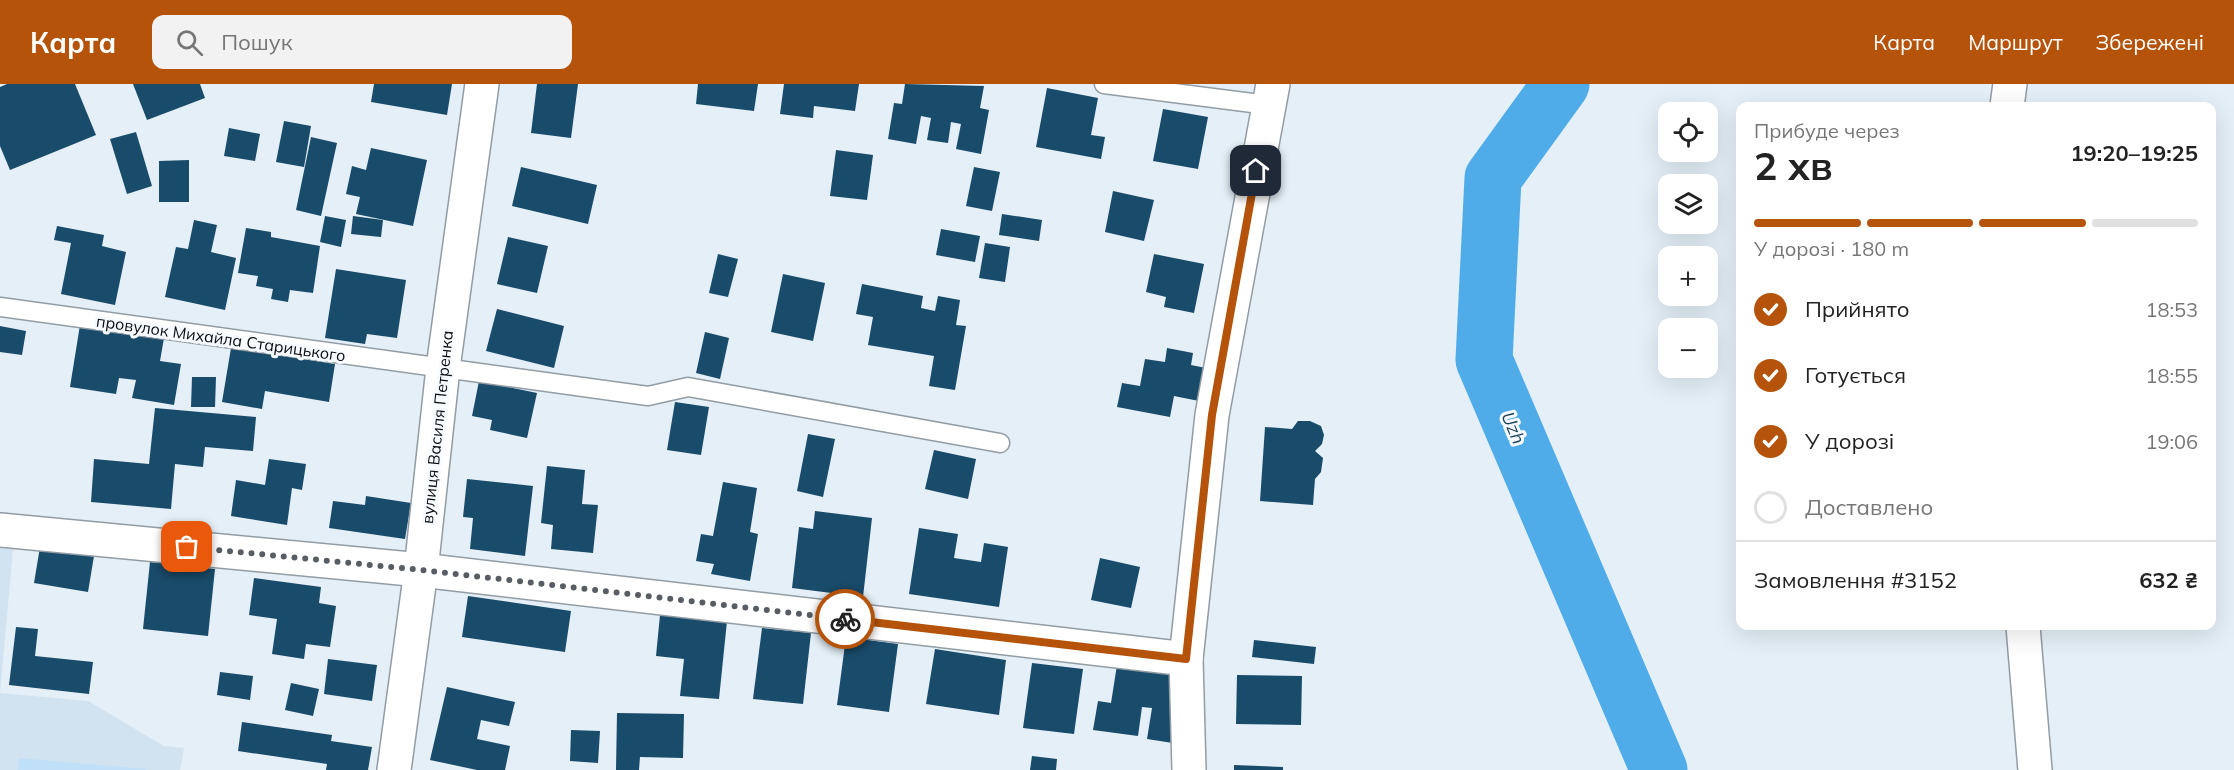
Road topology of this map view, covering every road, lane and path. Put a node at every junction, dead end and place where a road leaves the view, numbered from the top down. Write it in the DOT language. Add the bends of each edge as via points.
graph roads {
  1 [pos="482,84"];
  2 [pos="1104,84"];
  3 [pos="2010,84"];
  4 [pos="1270,94"];
  5 [pos="2008,102"];
  6 [pos="0,308"];
  7 [pos="443,368"];
  8 [pos="1000,443"];
  9 [pos="0,530"];
  10 [pos="422,570"];
  11 [pos="2023,630"];
  12 [pos="1186,659"];
  13 [pos="394,770"];
  14 [pos="1189,770"];
  15 [pos="2035,770"];
  1 -- 7 [label="street, вулиця Василя Петренка"];
  2 -- 4 [label="lane"];
  3 -- 5 [label="street"];
  4 -- 12 [label="street" via="1212,415"];
  6 -- 7 [label="lane, провулок Михайла Старицького"];
  7 -- 8 [label="lane, провулок Михайла Старицького" via="648,396 688,387"];
  7 -- 10 [label="street, вулиця Василя Петренка"];
  9 -- 10 [label="street"];
  10 -- 12 [label="street"];
  10 -- 13 [label="street, вулиця Василя Петренка"];
  11 -- 15 [label="street"];
  12 -- 14 [label="street"];
}
